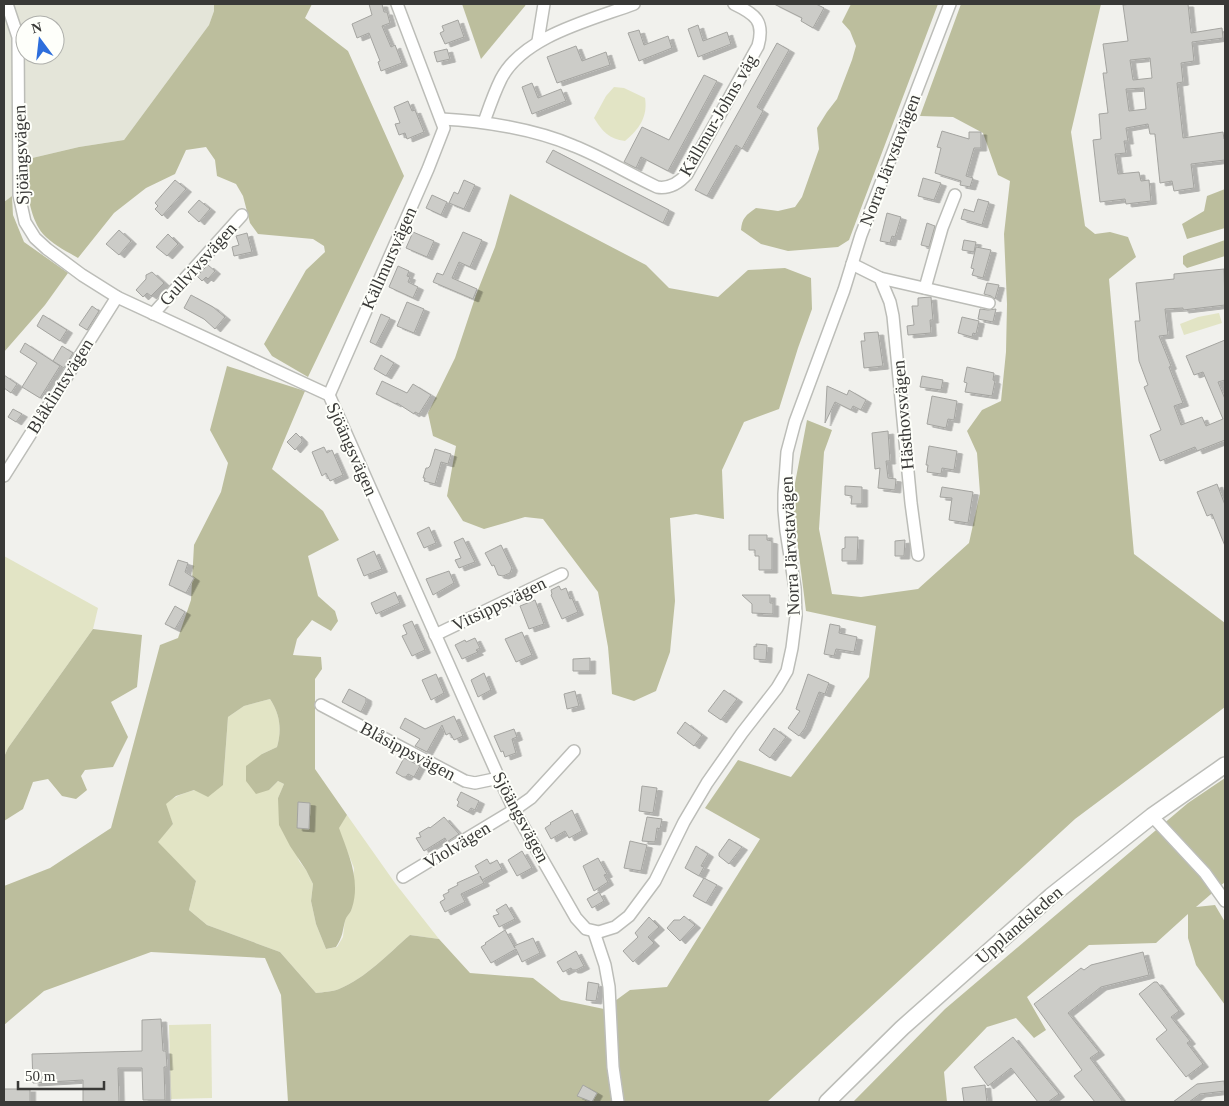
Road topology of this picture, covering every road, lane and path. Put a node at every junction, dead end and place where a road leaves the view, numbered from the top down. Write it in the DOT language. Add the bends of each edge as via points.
graph roads {
  1 [pos="7,4"];
  2 [pos="397,4"];
  3 [pos="544,4"];
  4 [pos="634,4"];
  5 [pos="734,4"];
  6 [pos="950,4"];
  7 [pos="538,41"];
  8 [pos="442,119"];
  9 [pos="484,122"];
  10 [pos="955,195"];
  11 [pos="242,215"];
  12 [pos="852,264"];
  13 [pos="880,278"];
  14 [pos="925,288"];
  15 [pos="117,297"];
  16 [pos="989,303"];
  17 [pos="153,314"];
  18 [pos="330,395"];
  19 [pos="4,476"];
  20 [pos="918,555"];
  21 [pos="562,574"];
  22 [pos="435,635"];
  23 [pos="321,705"];
  24 [pos="574,751"];
  25 [pos="1225,765"];
  26 [pos="498,778"];
  27 [pos="514,810"];
  28 [pos="1152,816"];
  29 [pos="403,877"];
  30 [pos="1225,901"];
  31 [pos="594,932"];
  32 [pos="618,1102"];
  33 [pos="827,1102"];
  1 -- 15 [label="street, Sjöängsvägen" via="18,37 20,195 25,222 46,249"];
  2 -- 8 [label="street"];
  3 -- 7 [label="street"];
  4 -- 7 [label="street"];
  5 -- 9 [label="street, Källmur-Johns väg" via="749,11 759,23 761,35 758,46 686,174 676,184 657,187 560,140"];
  6 -- 12 [label="street, Norra Järvstavägen"];
  7 -- 9 [label="street" via="501,79"];
  8 -- 9 [label="street, Källmur-Johns väg"];
  8 -- 18 [label="street, Källmursvägen" via="444,128 438,144"];
  10 -- 14 [label="street"];
  11 -- 17 [label="street, Gullvivsvägen"];
  12 -- 13 [label="street"];
  12 -- 31 [label="street, Norra Järvstavägen" via="787,452 784,510 796,616 787,671 707,784 643,898 622,922 604,932"];
  13 -- 14 [label="street"];
  13 -- 20 [label="street, Hästhovsvägen" via="893,316"];
  14 -- 16 [label="street"];
  15 -- 17 [label="street, Sjöängsvägen"];
  15 -- 19 [label="street, Blåklintsvägen"];
  17 -- 18 [label="street, Sjöängsvägen"];
  18 -- 22 [label="street, Sjöängsvägen"];
  21 -- 22 [label="street, Vitsippsvägen"];
  22 -- 26 [label="street, Sjöängsvägen"];
  23 -- 26 [label="street, Blåsippsvägen" via="466,781 475,783"];
  24 -- 27 [label="street, Violvägen" via="531,798"];
  25 -- 28 [label="street, Upplandsleden"];
  26 -- 27 [label="street, Sjöängsvägen"];
  27 -- 29 [label="street, Violvägen"];
  27 -- 31 [label="street, Sjöängsvägen" via="576,918 586,929"];
  28 -- 30 [label="street" via="1205,873"];
  28 -- 33 [label="street, Upplandsleden" via="1051,896 902,1028"];
  31 -- 32 [label="street" via="609,987"];
}
